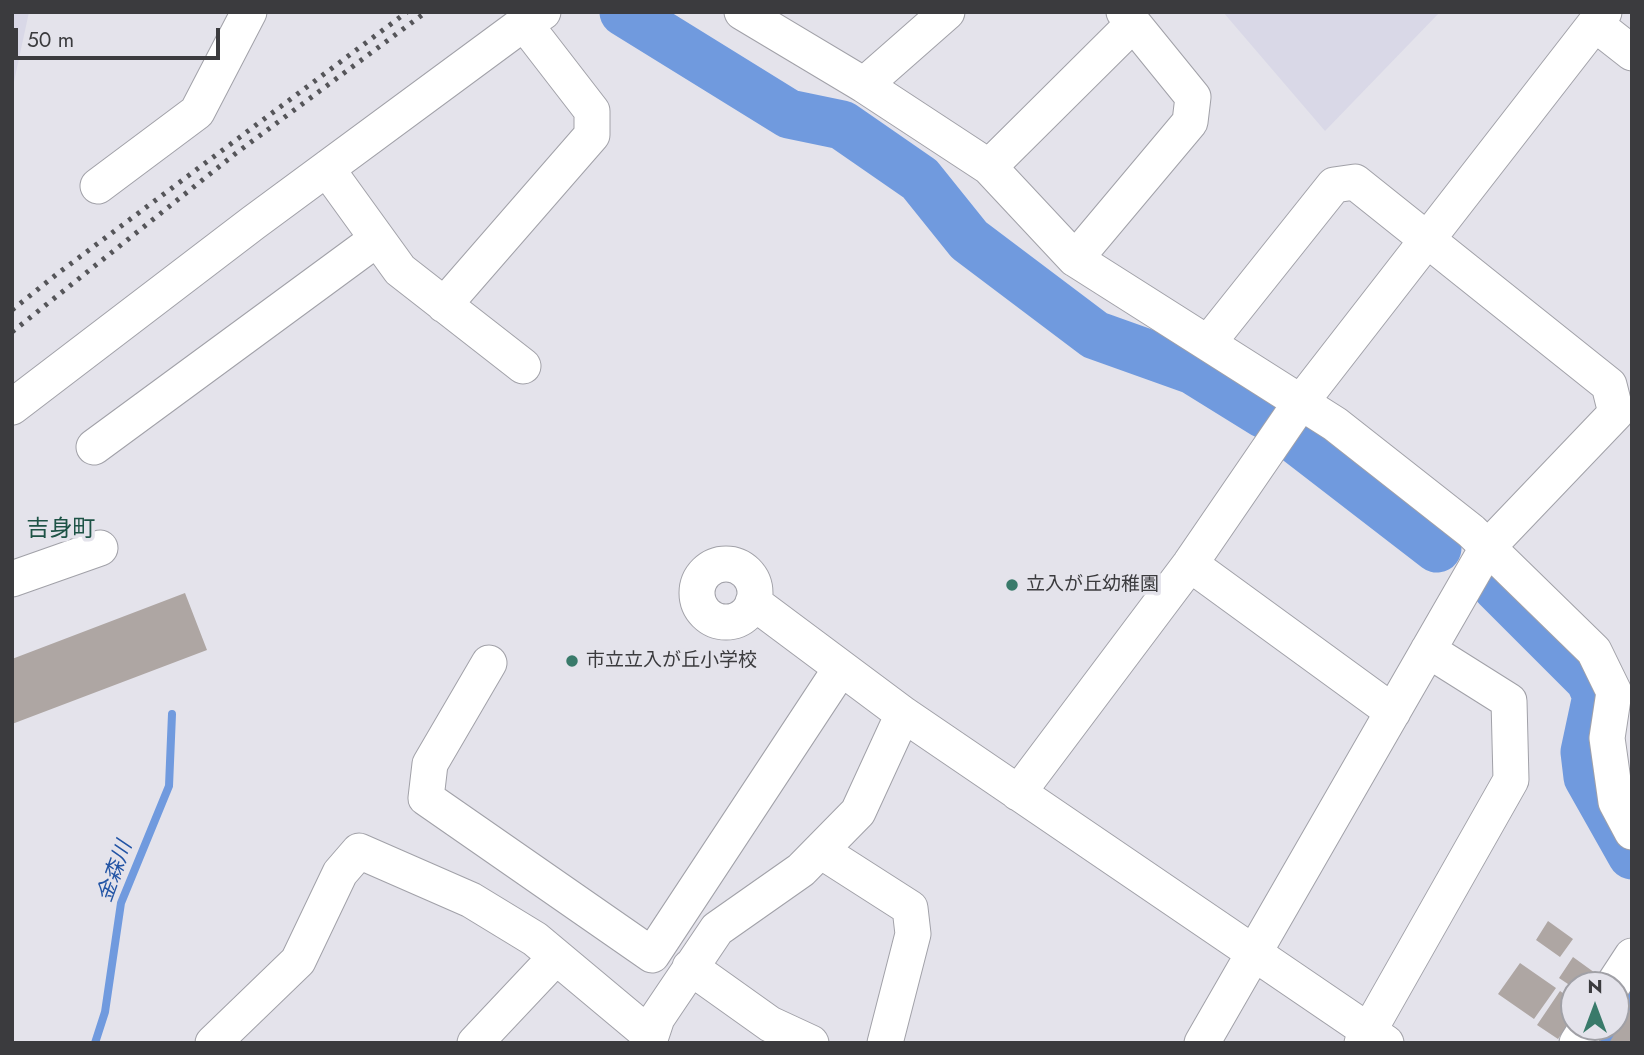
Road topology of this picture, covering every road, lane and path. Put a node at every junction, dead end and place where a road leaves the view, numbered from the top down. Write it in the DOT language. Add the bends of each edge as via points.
graph roads {
  1 [pos="249,12"];
  2 [pos="947,12"];
  3 [pos="746,13"];
  4 [pos="533,18"];
  5 [pos="1129,18"];
  6 [pos="1599,18"];
  7 [pos="1632,53"];
  8 [pos="864,85"];
  9 [pos="989,167"];
  10 [pos="327,169"];
  11 [pos="97,186"];
  12 [pos="377,239"];
  13 [pos="1427,239"];
  14 [pos="1075,259"];
  15 [pos="444,305"];
  16 [pos="1208,343"];
  17 [pos="523,366"];
  18 [pos="1301,402"];
  19 [pos="12,407"];
  20 [pos="94,447"];
  21 [pos="100,548"];
  22 [pos="1487,548"];
  23 [pos="1190,564"];
  24 [pos="12,579"];
  25 [pos="753,602"];
  26 [pos="1428,650"];
  27 [pos="489,663"];
  28 [pos="841,668"];
  29 [pos="1393,712"];
  30 [pos="903,714"];
  31 [pos="1018,793"];
  32 [pos="1632,832"];
  33 [pos="821,851"];
  34 [pos="1254,953"];
  35 [pos="1632,956"];
  36 [pos="556,957"];
  37 [pos="691,967"];
  38 [pos="1622,971"];
  39 [pos="652,1039"];
  40 [pos="1372,1039"];
  41 [pos="213,1043"];
  42 [pos="475,1043"];
  43 [pos="811,1043"];
  44 [pos="886,1043"];
  45 [pos="1202,1043"];
  1 -- 11 [label="street" via="197,112"];
  2 -- 8 [label="street"];
  3 -- 8 [label="street"];
  4 -- 10 [label="street"];
  4 -- 15 [label="street" via="592,111 592,135"];
  5 -- 9 [label="street"];
  5 -- 14 [label="street" via="1193,97 1190,122"];
  6 -- 7 [label="street"];
  6 -- 13 [label="street"];
  8 -- 9 [label="street"];
  9 -- 14 [label="street"];
  10 -- 12 [label="street"];
  10 -- 19 [label="street"];
  12 -- 15 [label="street" via="400,270"];
  12 -- 20 [label="street"];
  13 -- 16 [label="street" via="1355,182 1334,185"];
  13 -- 18 [label="street"];
  13 -- 22 [label="street" via="1609,385 1616,413"];
  14 -- 16 [label="street"];
  15 -- 17 [label="street"];
  16 -- 18 [label="street"];
  18 -- 22 [label="street" via="1335,424"];
  18 -- 23 [label="street"];
  21 -- 24 [label="street"];
  22 -- 26 [label="street"];
  22 -- 32 [label="street" via="1594,651 1614,692 1607,738 1616,802"];
  23 -- 29 [label="street"];
  23 -- 31 [label="street"];
  25 -- 28 [label="street"];
  26 -- 29 [label="street"];
  26 -- 40 [label="street" via="1509,701 1511,780"];
  27 -- 28 [label="street" via="430,764 426,798 652,955"];
  28 -- 30 [label="street"];
  29 -- 34 [label="street"];
  30 -- 31 [label="street"];
  30 -- 33 [label="street" via="858,812"];
  31 -- 34 [label="street"];
  33 -- 37 [label="street" via="717,929"];
  33 -- 44 [label="street" via="910,908 913,934"];
  34 -- 40 [label="street"];
  34 -- 45 [label="street"];
  35 -- 38 [label="street"];
  36 -- 39 [label="street"];
  36 -- 41 [label="street" via="471,900 359,851 340,873 298,961"];
  36 -- 42 [label="street"];
  37 -- 39 [label="street" via="657,1018"];
  37 -- 43 [label="street" via="770,1024"];
}
